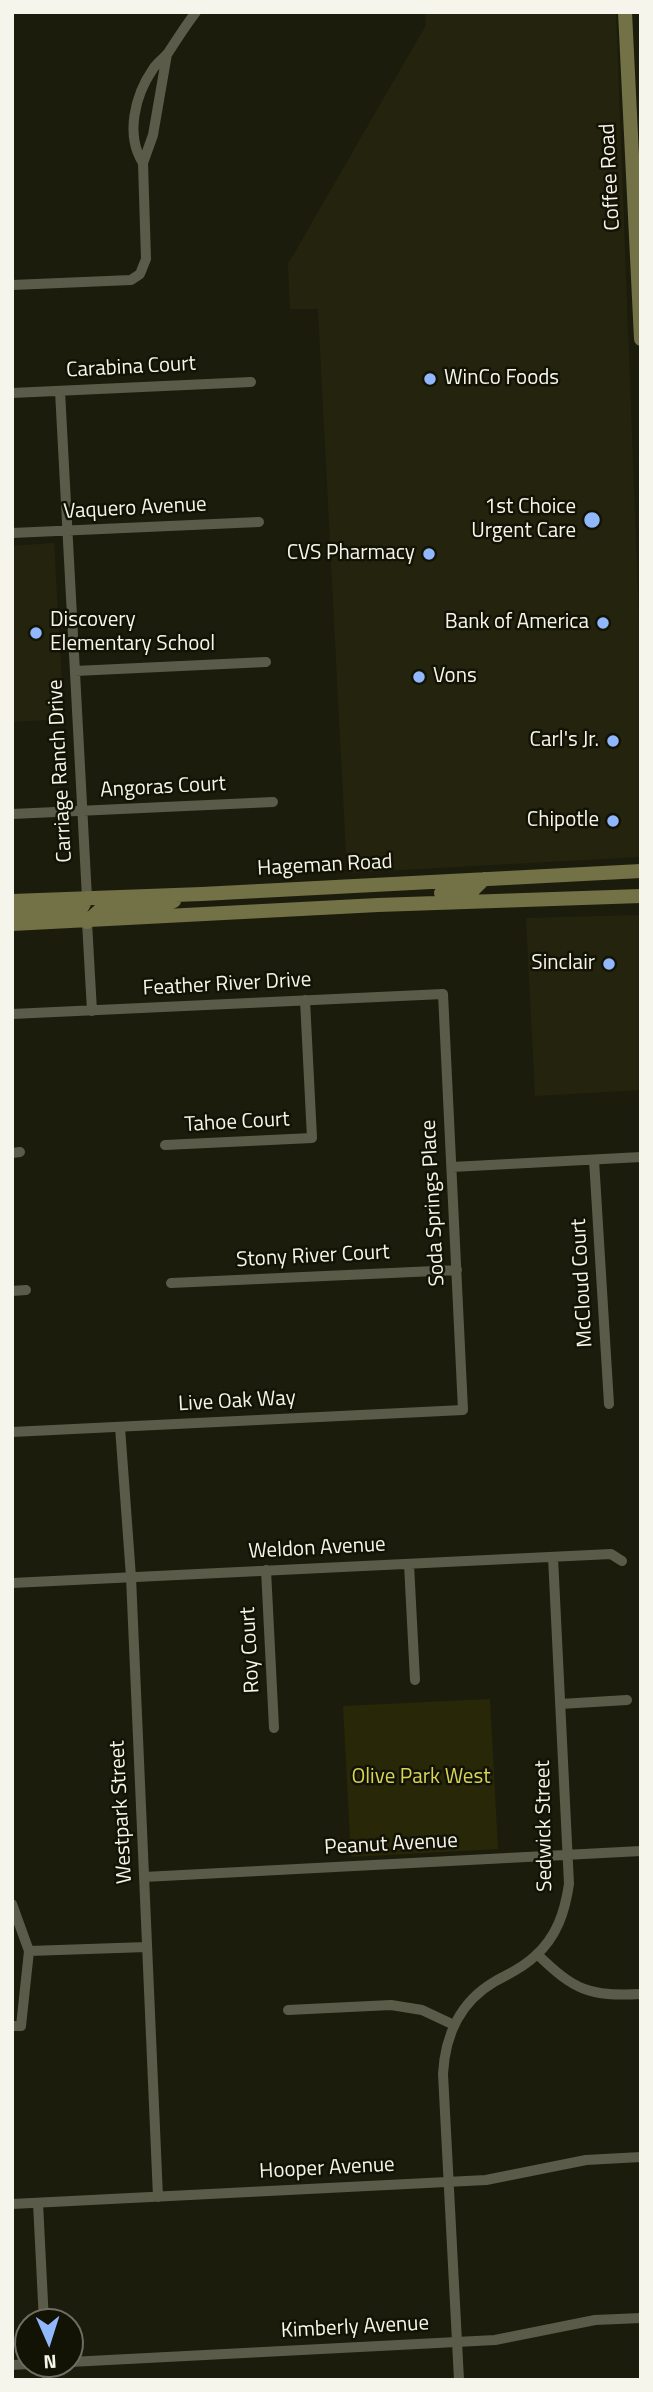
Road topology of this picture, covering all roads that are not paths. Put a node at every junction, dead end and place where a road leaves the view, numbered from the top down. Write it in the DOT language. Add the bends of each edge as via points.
graph roads {
  1 [pos="196,12"];
  2 [pos="625,12"];
  3 [pos="167,54"];
  4 [pos="143,163"];
  5 [pos="12,285"];
  6 [pos="641,339"];
  7 [pos="251,382"];
  8 [pos="60,391"];
  9 [pos="12,393"];
  10 [pos="259,522"];
  11 [pos="68,531"];
  12 [pos="12,533"];
  13 [pos="266,662"];
  14 [pos="75,671"];
  15 [pos="273,802"];
  16 [pos="82,811"];
  17 [pos="12,814"];
  18 [pos="641,871"];
  19 [pos="484,879"];
  20 [pos="202,894"];
  21 [pos="641,896"];
  22 [pos="87,898"];
  23 [pos="12,901"];
  24 [pos="378,905"];
  25 [pos="12,915"];
  26 [pos="87,922"];
  27 [pos="12,924"];
  28 [pos="443,994"];
  29 [pos="305,1000"];
  30 [pos="92,1011"];
  31 [pos="12,1014"];
  32 [pos="165,1145"];
  33 [pos="641,1157"];
  34 [pos="594,1160"];
  35 [pos="452,1167"];
  36 [pos="457,1270"];
  37 [pos="171,1283"];
  38 [pos="26,1290"];
  39 [pos="12,1291"];
  40 [pos="609,1404"];
  41 [pos="463,1410"];
  42 [pos="120,1427"];
  43 [pos="12,1432"];
  44 [pos="553,1557"];
  45 [pos="622,1561"];
  46 [pos="409,1564"];
  47 [pos="267,1570"];
  48 [pos="131,1577"];
  49 [pos="12,1583"];
  50 [pos="415,1679"];
  51 [pos="627,1700"];
  52 [pos="560,1704"];
  53 [pos="274,1728"];
  54 [pos="641,1852"];
  55 [pos="569,1855"];
  56 [pos="144,1877"];
  57 [pos="12,1904"];
  58 [pos="147,1947"];
  59 [pos="29,1951"];
  60 [pos="537,1954"];
  61 [pos="641,1994"];
  62 [pos="288,2010"];
  63 [pos="454,2025"];
  64 [pos="16,2026"];
  65 [pos="641,2157"];
  66 [pos="448,2182"];
  67 [pos="158,2197"];
  68 [pos="38,2203"];
  69 [pos="12,2204"];
  70 [pos="43,2308"];
  71 [pos="641,2318"];
  72 [pos="457,2343"];
  73 [pos="84,2361"];
  74 [pos="459,2380"];
  1 -- 3 [label="street"];
  2 -- 6 [label="main road, Coffee Road"];
  3 -- 4 [label="street" via="153,135"];
  3 -- 4 [label="street" via="153,68 138,96 133,124"];
  4 -- 5 [label="street" via="146,259 140,274 131,280"];
  7 -- 8 [label="street, Carabina Court"];
  8 -- 9 [label="street, Carabina Court"];
  8 -- 11 [label="street, Carriage Ranch Drive"];
  10 -- 11 [label="street, Vaquero Avenue"];
  11 -- 12 [label="street, Vaquero Avenue"];
  11 -- 14 [label="street, Carriage Ranch Drive"];
  13 -- 14 [label="street"];
  14 -- 16 [label="street, Carriage Ranch Drive"];
  15 -- 16 [label="street, Angoras Court"];
  16 -- 17 [label="street, Angoras Court"];
  16 -- 22 [label="street, Carriage Ranch Drive"];
  18 -- 19 [label="main road, Hageman Road"];
  19 -- 20 [label="main road, Hageman Road"];
  19 -- 24 [label="main road" via="472,891 407,896"];
  20 -- 22 [label="main road, Hageman Road"];
  20 -- 26 [label="main road" via="157,906 100,910"];
  21 -- 24 [label="main road, Hageman Road"];
  22 -- 23 [label="main road, Hageman Road"];
  22 -- 25 [label="main road" via="80,911"];
  24 -- 26 [label="main road, Hageman Road"];
  26 -- 27 [label="main road, Hageman Road"];
  26 -- 30 [label="street"];
  28 -- 29 [label="street, Feather River Drive"];
  28 -- 35 [label="street, Soda Springs Place"];
  29 -- 30 [label="street, Feather River Drive"];
  29 -- 32 [label="street, Tahoe Court" via="312,1138"];
  30 -- 31 [label="street, Feather River Drive"];
  33 -- 34 [label="street"];
  34 -- 35 [label="street"];
  34 -- 40 [label="street, McCloud Court"];
  35 -- 36 [label="street, Soda Springs Place"];
  36 -- 37 [label="street, Stony River Court"];
  36 -- 41 [label="street, Soda Springs Place"];
  38 -- 39 [label="street"];
  41 -- 42 [label="street, Live Oak Way"];
  42 -- 43 [label="street, Live Oak Way"];
  42 -- 48 [label="street, Westpark Street"];
  44 -- 45 [label="street, Weldon Avenue" via="611,1554"];
  44 -- 46 [label="street, Weldon Avenue"];
  44 -- 52 [label="street, Sedwick Street"];
  46 -- 47 [label="street, Weldon Avenue"];
  46 -- 50 [label="street"];
  47 -- 48 [label="street, Weldon Avenue"];
  47 -- 53 [label="street, Roy Court"];
  48 -- 49 [label="street, Weldon Avenue"];
  48 -- 56 [label="street, Westpark Street"];
  51 -- 52 [label="street"];
  52 -- 55 [label="street, Sedwick Street"];
  54 -- 55 [label="street, Peanut Avenue"];
  55 -- 56 [label="street, Peanut Avenue"];
  55 -- 60 [label="street, Sedwick Street" via="563,1914"];
  56 -- 58 [label="street, Westpark Street"];
  57 -- 59 [label="street"];
  58 -- 59 [label="street"];
  58 -- 67 [label="street, Westpark Street"];
  59 -- 64 [label="street"];
  60 -- 61 [label="street" via="559,1976 586,1991"];
  60 -- 63 [label="street, Sedwick Street" via="481,1991"];
  62 -- 63 [label="street" via="391,2005 422,2010"];
  63 -- 66 [label="street, Sedwick Street" via="443,2074"];
  65 -- 66 [label="street, Hooper Avenue" via="586,2160"];
  66 -- 67 [label="street, Hooper Avenue"];
  66 -- 72 [label="street, Sedwick Street"];
  67 -- 68 [label="street, Hooper Avenue"];
  68 -- 69 [label="street, Hooper Avenue"];
  68 -- 70 [label="street"];
  71 -- 72 [label="street, Kimberly Avenue" via="595,2320 509,2338"];
  72 -- 73 [label="street, Kimberly Avenue"];
  72 -- 74 [label="street, Sedwick Street"];
}
